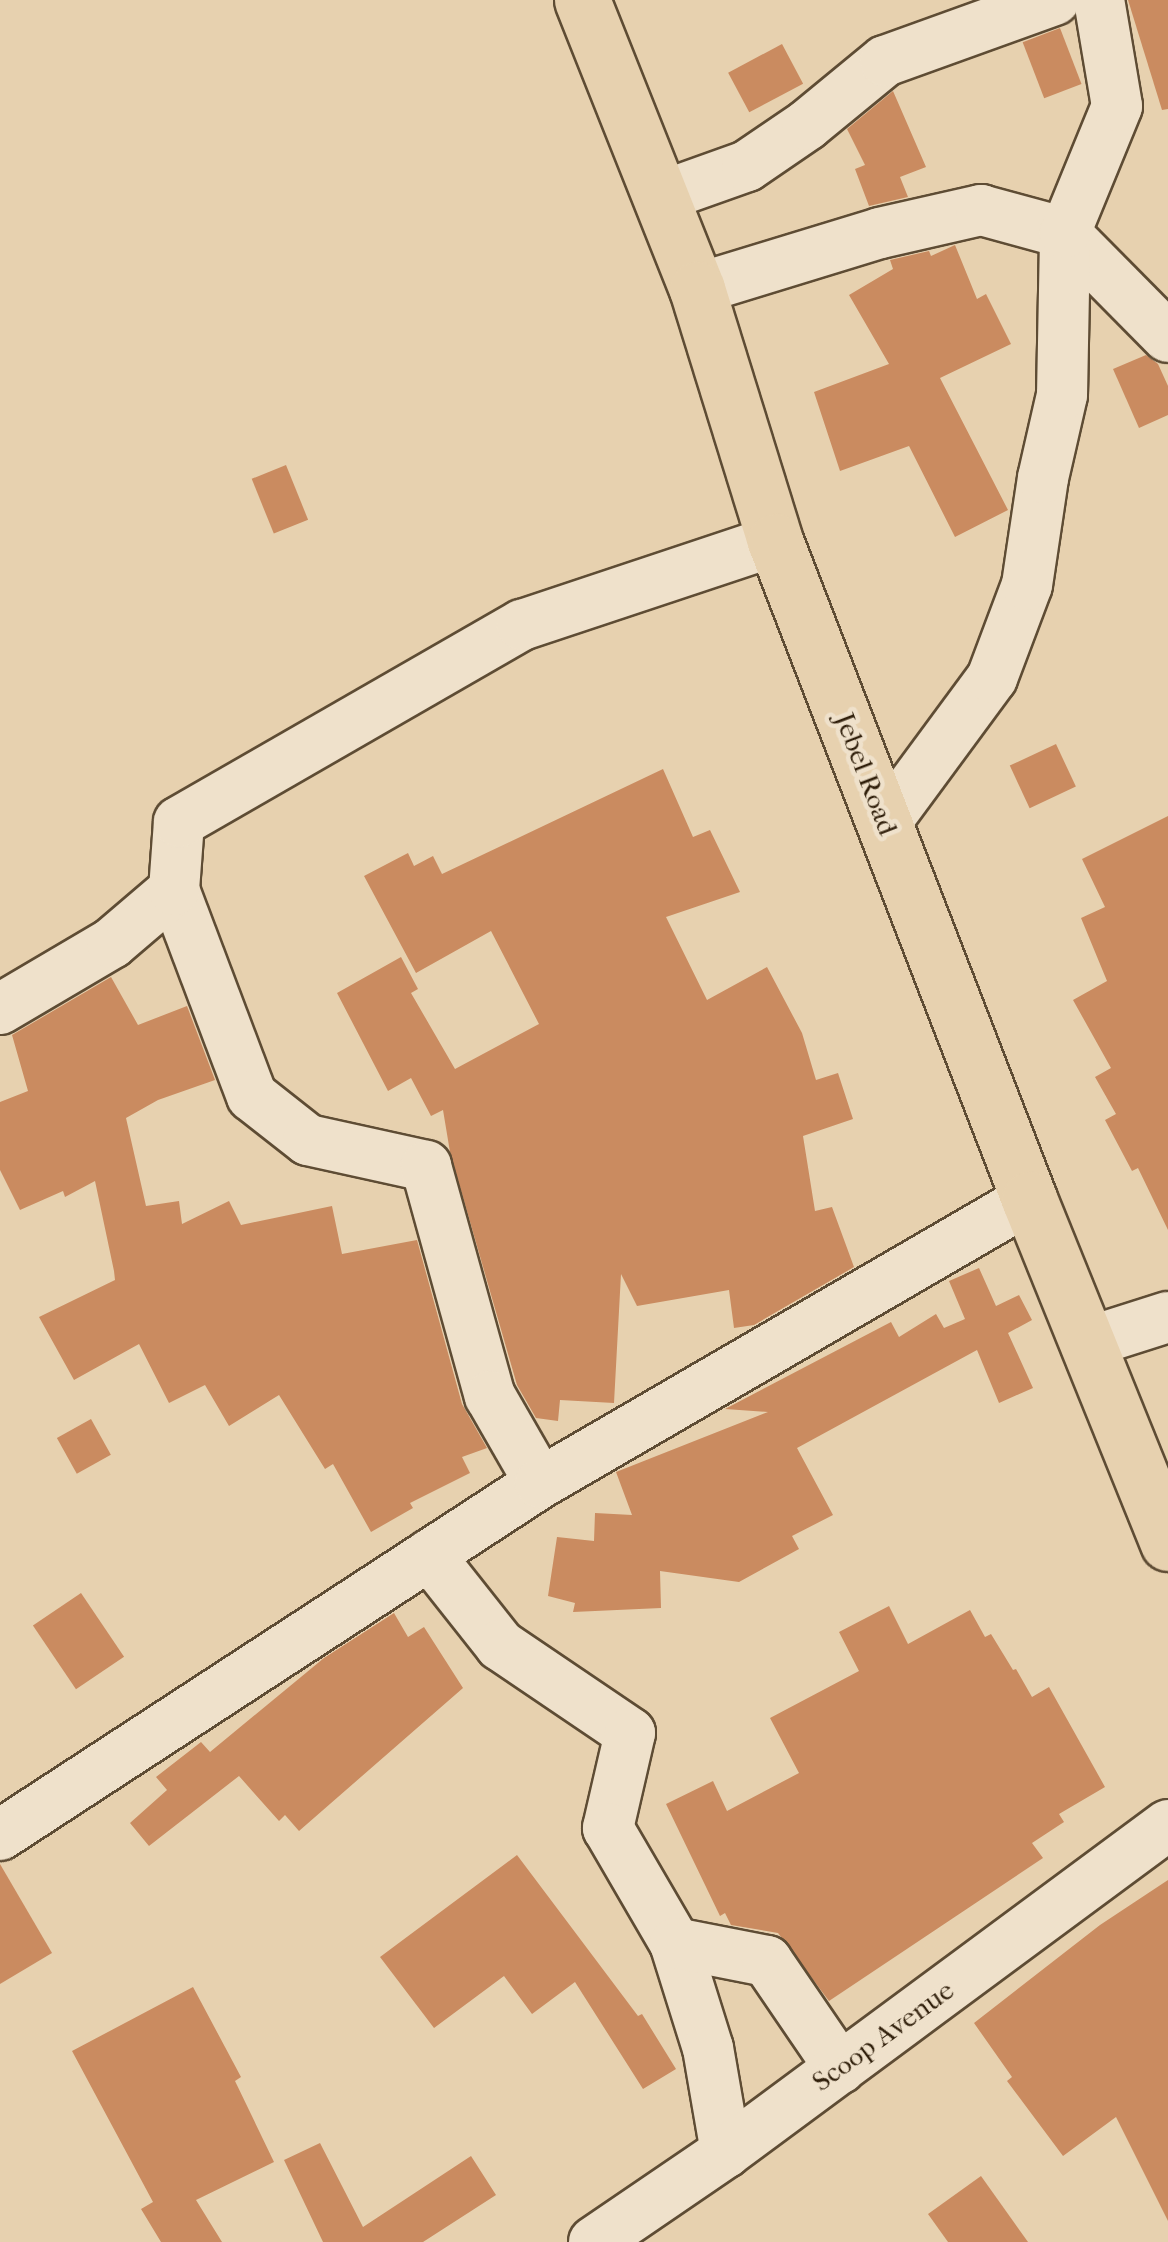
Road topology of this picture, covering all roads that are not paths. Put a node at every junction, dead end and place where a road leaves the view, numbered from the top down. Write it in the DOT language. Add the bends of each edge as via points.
graph roads {
  1 [pos="582,0"];
  2 [pos="1054,0"];
  3 [pos="1099,0"];
  4 [pos="660,197"];
  5 [pos="1065,233"];
  6 [pos="698,290"];
  7 [pos="1168,337"];
  8 [pos="775,542"];
  9 [pos="885,823"];
  10 [pos="174,890"];
  11 [pos="0,1009"];
  12 [pos="1028,1200"];
  13 [pos="1168,1316"];
  14 [pos="1086,1343"];
  15 [pos="540,1483"];
  16 [pos="1168,1542"];
  17 [pos="429,1555"];
  18 [pos="1168,1825"];
  19 [pos="0,1835"];
  20 [pos="674,1942"];
  21 [pos="840,2068"];
  22 [pos="726,2152"];
  23 [pos="594,2242"];
  1 -- 4 [label="main road, Jebel Road"];
  2 -- 4 [label="street" via="885,61 747,166"];
  3 -- 5 [label="street" via="1117,106"];
  4 -- 6 [label="main road, Jebel Road"];
  5 -- 6 [label="street" via="981,210 880,233"];
  5 -- 7 [label="street"];
  5 -- 9 [label="street" via="1062,395 1026,586 992,678"];
  6 -- 8 [label="main road, Jebel Road"];
  8 -- 9 [label="main road, Jebel Road"];
  8 -- 10 [label="street" via="522,625 352,720 179,822"];
  9 -- 12 [label="main road, Jebel Road"];
  10 -- 11 [label="street" via="112,943"];
  10 -- 15 [label="street" via="252,1096 308,1140 426,1166 490,1396"];
  12 -- 14 [label="main road, Jebel Road"];
  12 -- 15 [label="street"];
  13 -- 14 [label="street"];
  14 -- 16 [label="main road, Jebel Road"];
  15 -- 17 [label="street"];
  17 -- 19 [label="street"];
  17 -- 20 [label="street" via="500,1646 630,1734 608,1828"];
  18 -- 21 [label="street, Scoop Avenue"];
  20 -- 21 [label="street" via="767,1962"];
  20 -- 22 [label="street" via="708,2048"];
  21 -- 22 [label="street, Scoop Avenue"];
  22 -- 23 [label="street, Scoop Avenue"];
}
